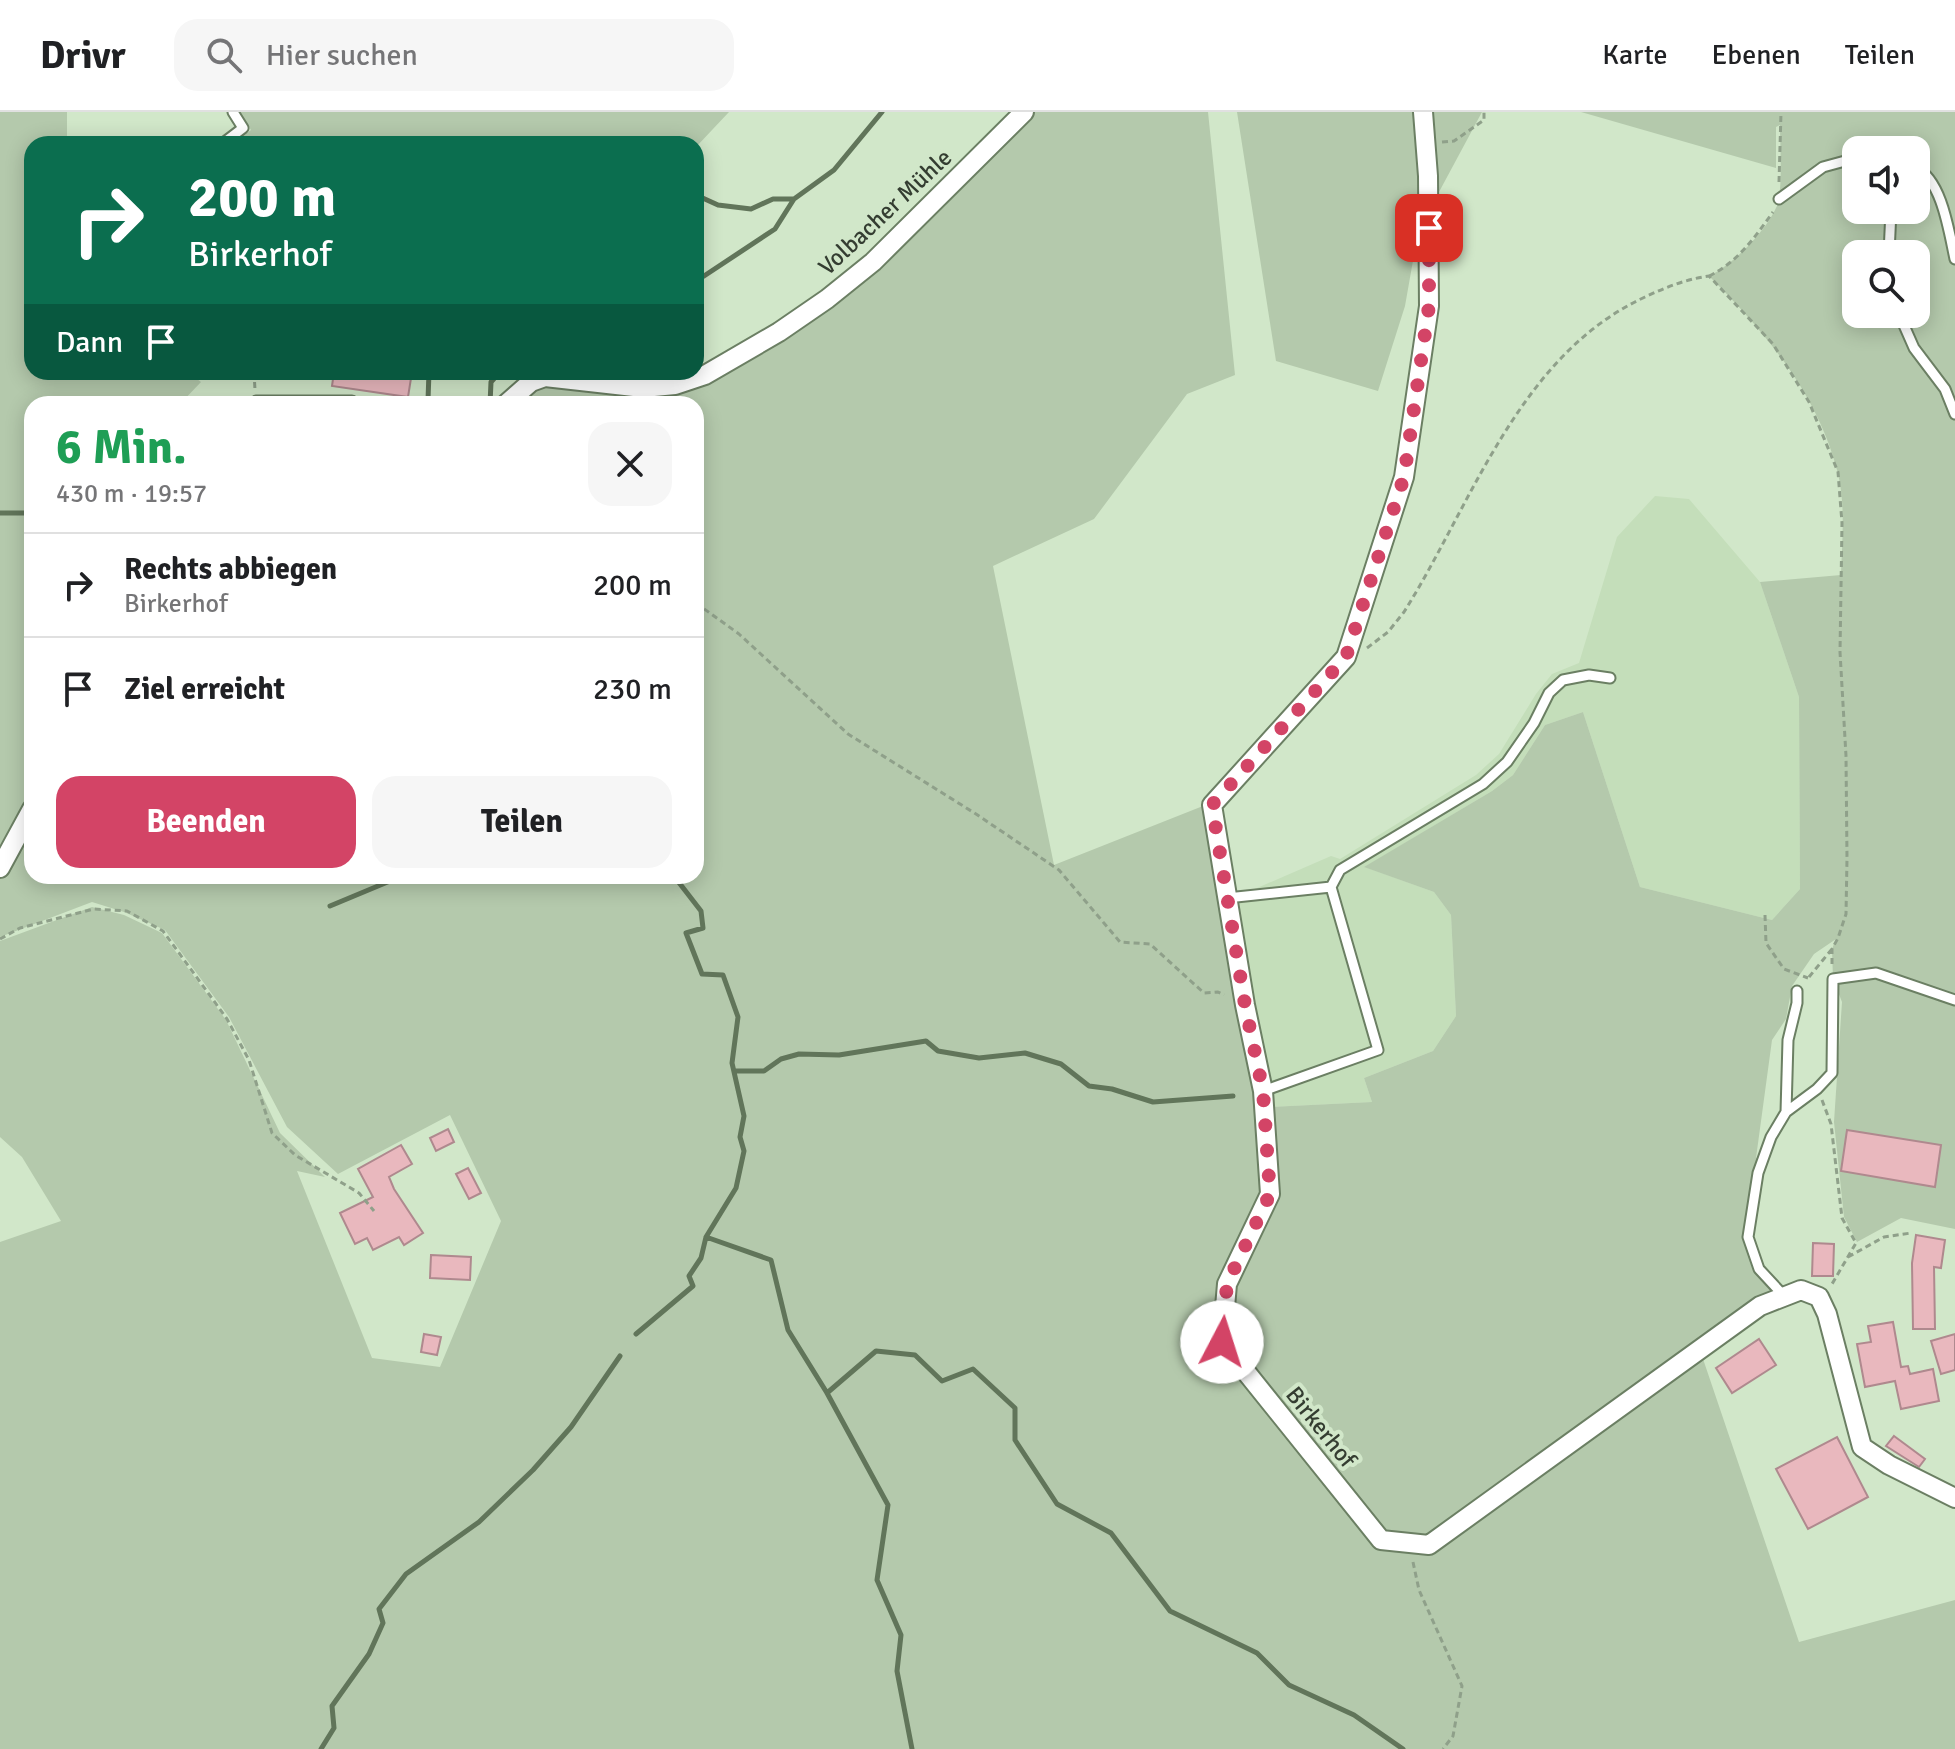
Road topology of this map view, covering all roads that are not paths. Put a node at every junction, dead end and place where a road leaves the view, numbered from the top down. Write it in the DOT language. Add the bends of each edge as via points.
graph roads {
  1 [pos="233,112"];
  2 [pos="1024,112"];
  3 [pos="1423,112"];
  4 [pos="232,136"];
  5 [pos="1842,162"];
  6 [pos="1930,182"];
  7 [pos="1779,199"];
  8 [pos="1955,259"];
  9 [pos="1905,328"];
  10 [pos="704,375"];
  11 [pos="537,380"];
  12 [pos="572,380"];
  13 [pos="690,380"];
  14 [pos="515,396"];
  15 [pos="1955,414"];
  16 [pos="1610,678"];
  17 [pos="24,824"];
  18 [pos="0,868"];
  19 [pos="1331,887"];
  20 [pos="1227,898"];
  21 [pos="1797,991"];
  22 [pos="1955,1000"];
  23 [pos="1263,1091"];
  24 [pos="1786,1112"];
  25 [pos="1784,1296"];
  26 [pos="1955,1498"];
  1 -- 4 [label="lane" via="243,128"];
  2 -- 10 [label="street, Volbacher Mühle" via="873,262 791,324"];
  3 -- 20 [label="street, Birkerhof" via="1429,306 1404,477 1346,657 1212,805"];
  5 -- 7 [label="lane" via="1823,167"];
  6 -- 8 [label="lane" via="1943,205"];
  9 -- 15 [label="lane"];
  11 -- 14 [label="street, Volbacher Mühle"];
  12 -- 13 [label="street, Volbacher Mühle" via="643,388"];
  16 -- 19 [label="lane" via="1563,680 1549,693 1507,762 1483,784 1340,870"];
  17 -- 18 [label="street"];
  19 -- 20 [label="lane"];
  19 -- 23 [label="lane" via="1378,1050"];
  20 -- 23 [label="street, Birkerhof"];
  21 -- 24 [label="lane" via="1788,1040"];
  22 -- 24 [label="lane" via="1876,973 1833,979 1832,1073"];
  23 -- 25 [label="street, Birkerhof" via="1270,1194 1227,1284 1222,1342 1381,1540 1429,1545 1760,1306"];
  24 -- 25 [label="lane" via="1758,1173 1748,1237 1759,1269"];
  25 -- 26 [label="street" via="1801,1290 1819,1297 1862,1447"];
}
